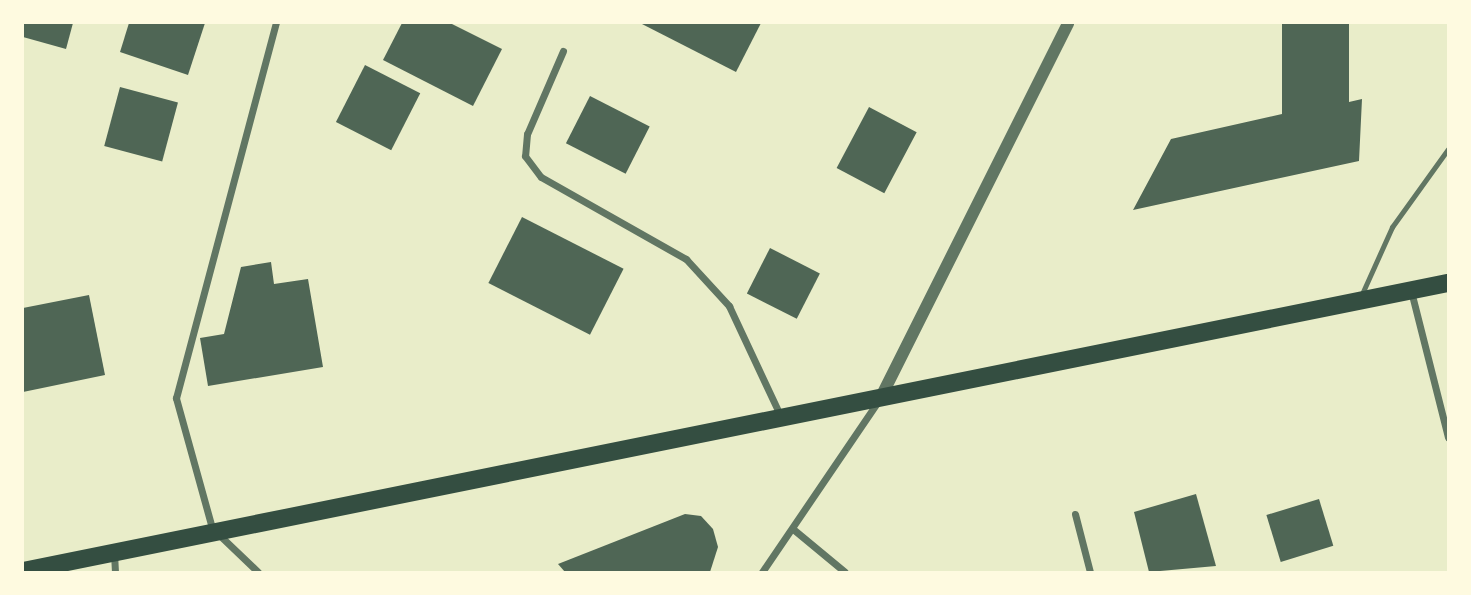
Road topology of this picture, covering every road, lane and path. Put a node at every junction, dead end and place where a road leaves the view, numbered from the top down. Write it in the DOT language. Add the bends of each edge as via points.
graph roads {
  1 [pos="276,23"];
  2 [pos="1068,23"];
  3 [pos="563,51"];
  4 [pos="1448,149"];
  5 [pos="1448,282"];
  6 [pos="1411,290"];
  7 [pos="1359,300"];
  8 [pos="881,397"];
  9 [pos="781,417"];
  10 [pos="1448,437"];
  11 [pos="1075,514"];
  12 [pos="212,528"];
  13 [pos="793,529"];
  14 [pos="114,552"];
  15 [pos="23,571"];
  16 [pos="115,572"];
  17 [pos="258,572"];
  18 [pos="762,572"];
  19 [pos="845,572"];
  20 [pos="1090,572"];
  1 -- 12 [label="street" via="176,398"];
  2 -- 8 [label="street"];
  3 -- 9 [label="street" via="527,134 525,156 541,177 686,259 729,306"];
  4 -- 7 [label="lane" via="1392,227"];
  5 -- 6 [label="main road"];
  6 -- 7 [label="main road"];
  6 -- 10 [label="street"];
  7 -- 8 [label="main road"];
  8 -- 9 [label="main road"];
  8 -- 13 [label="street"];
  9 -- 12 [label="main road"];
  11 -- 20 [label="street"];
  12 -- 14 [label="main road"];
  12 -- 17 [label="street"];
  13 -- 18 [label="street"];
  13 -- 19 [label="street"];
  14 -- 15 [label="main road"];
  14 -- 16 [label="street"];
}
